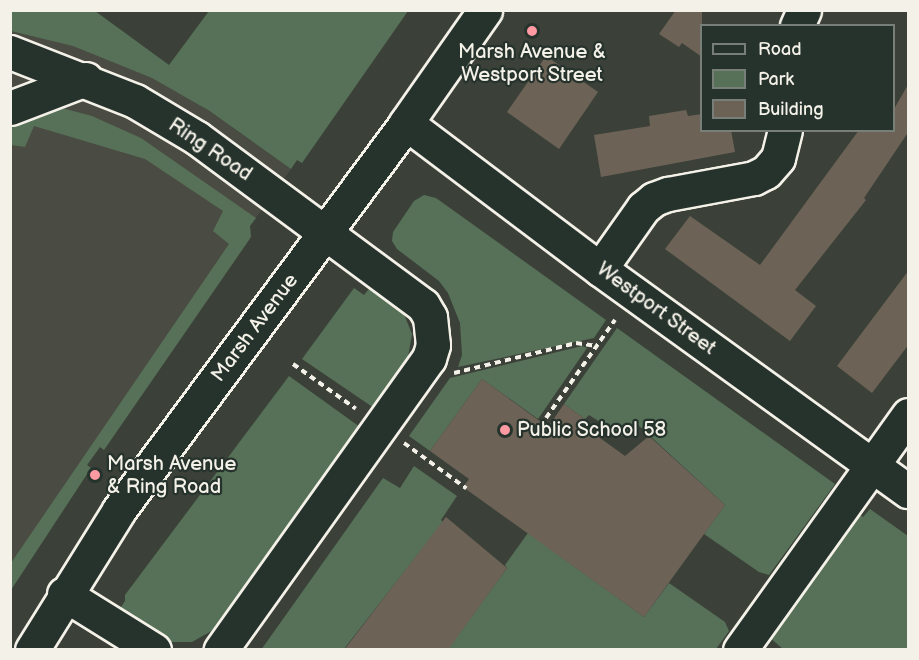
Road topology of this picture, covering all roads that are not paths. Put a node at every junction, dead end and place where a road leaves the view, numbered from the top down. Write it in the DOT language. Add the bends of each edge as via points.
graph roads {
  1 [pos="485,10"];
  2 [pos="804,10"];
  3 [pos="798,24"];
  4 [pos="10,52"];
  5 [pos="10,61"];
  6 [pos="86,80"];
  7 [pos="10,108"];
  8 [pos="406,123"];
  9 [pos="784,132"];
  10 [pos="326,233"];
  11 [pos="600,268"];
  12 [pos="909,415"];
  13 [pos="871,464"];
  14 [pos="909,491"];
  15 [pos="64,594"];
  16 [pos="32,650"];
  17 [pos="154,650"];
  18 [pos="221,650"];
  19 [pos="740,650"];
  1 -- 8 [label="street, Marsh Avenue"];
  2 -- 3 [label="street"];
  4 -- 6 [label="street, Ring Road"];
  5 -- 6 [label="street, Ring Road"];
  6 -- 7 [label="street"];
  6 -- 10 [label="street, Ring Road" via="135,101 197,138"];
  8 -- 10 [label="street, Marsh Avenue"];
  8 -- 11 [label="street, Westport Street"];
  9 -- 11 [label="street" via="778,158 766,172 754,178 654,199 643,208"];
  10 -- 15 [label="street, Marsh Avenue" via="119,510"];
  10 -- 18 [label="street, Ring Road" via="423,305 433,345 429,358"];
  11 -- 13 [label="street, Westport Street"];
  12 -- 13 [label="street"];
  13 -- 14 [label="street, Westport Street"];
  13 -- 19 [label="street"];
  15 -- 16 [label="street, Marsh Avenue"];
  15 -- 17 [label="street"];
}
